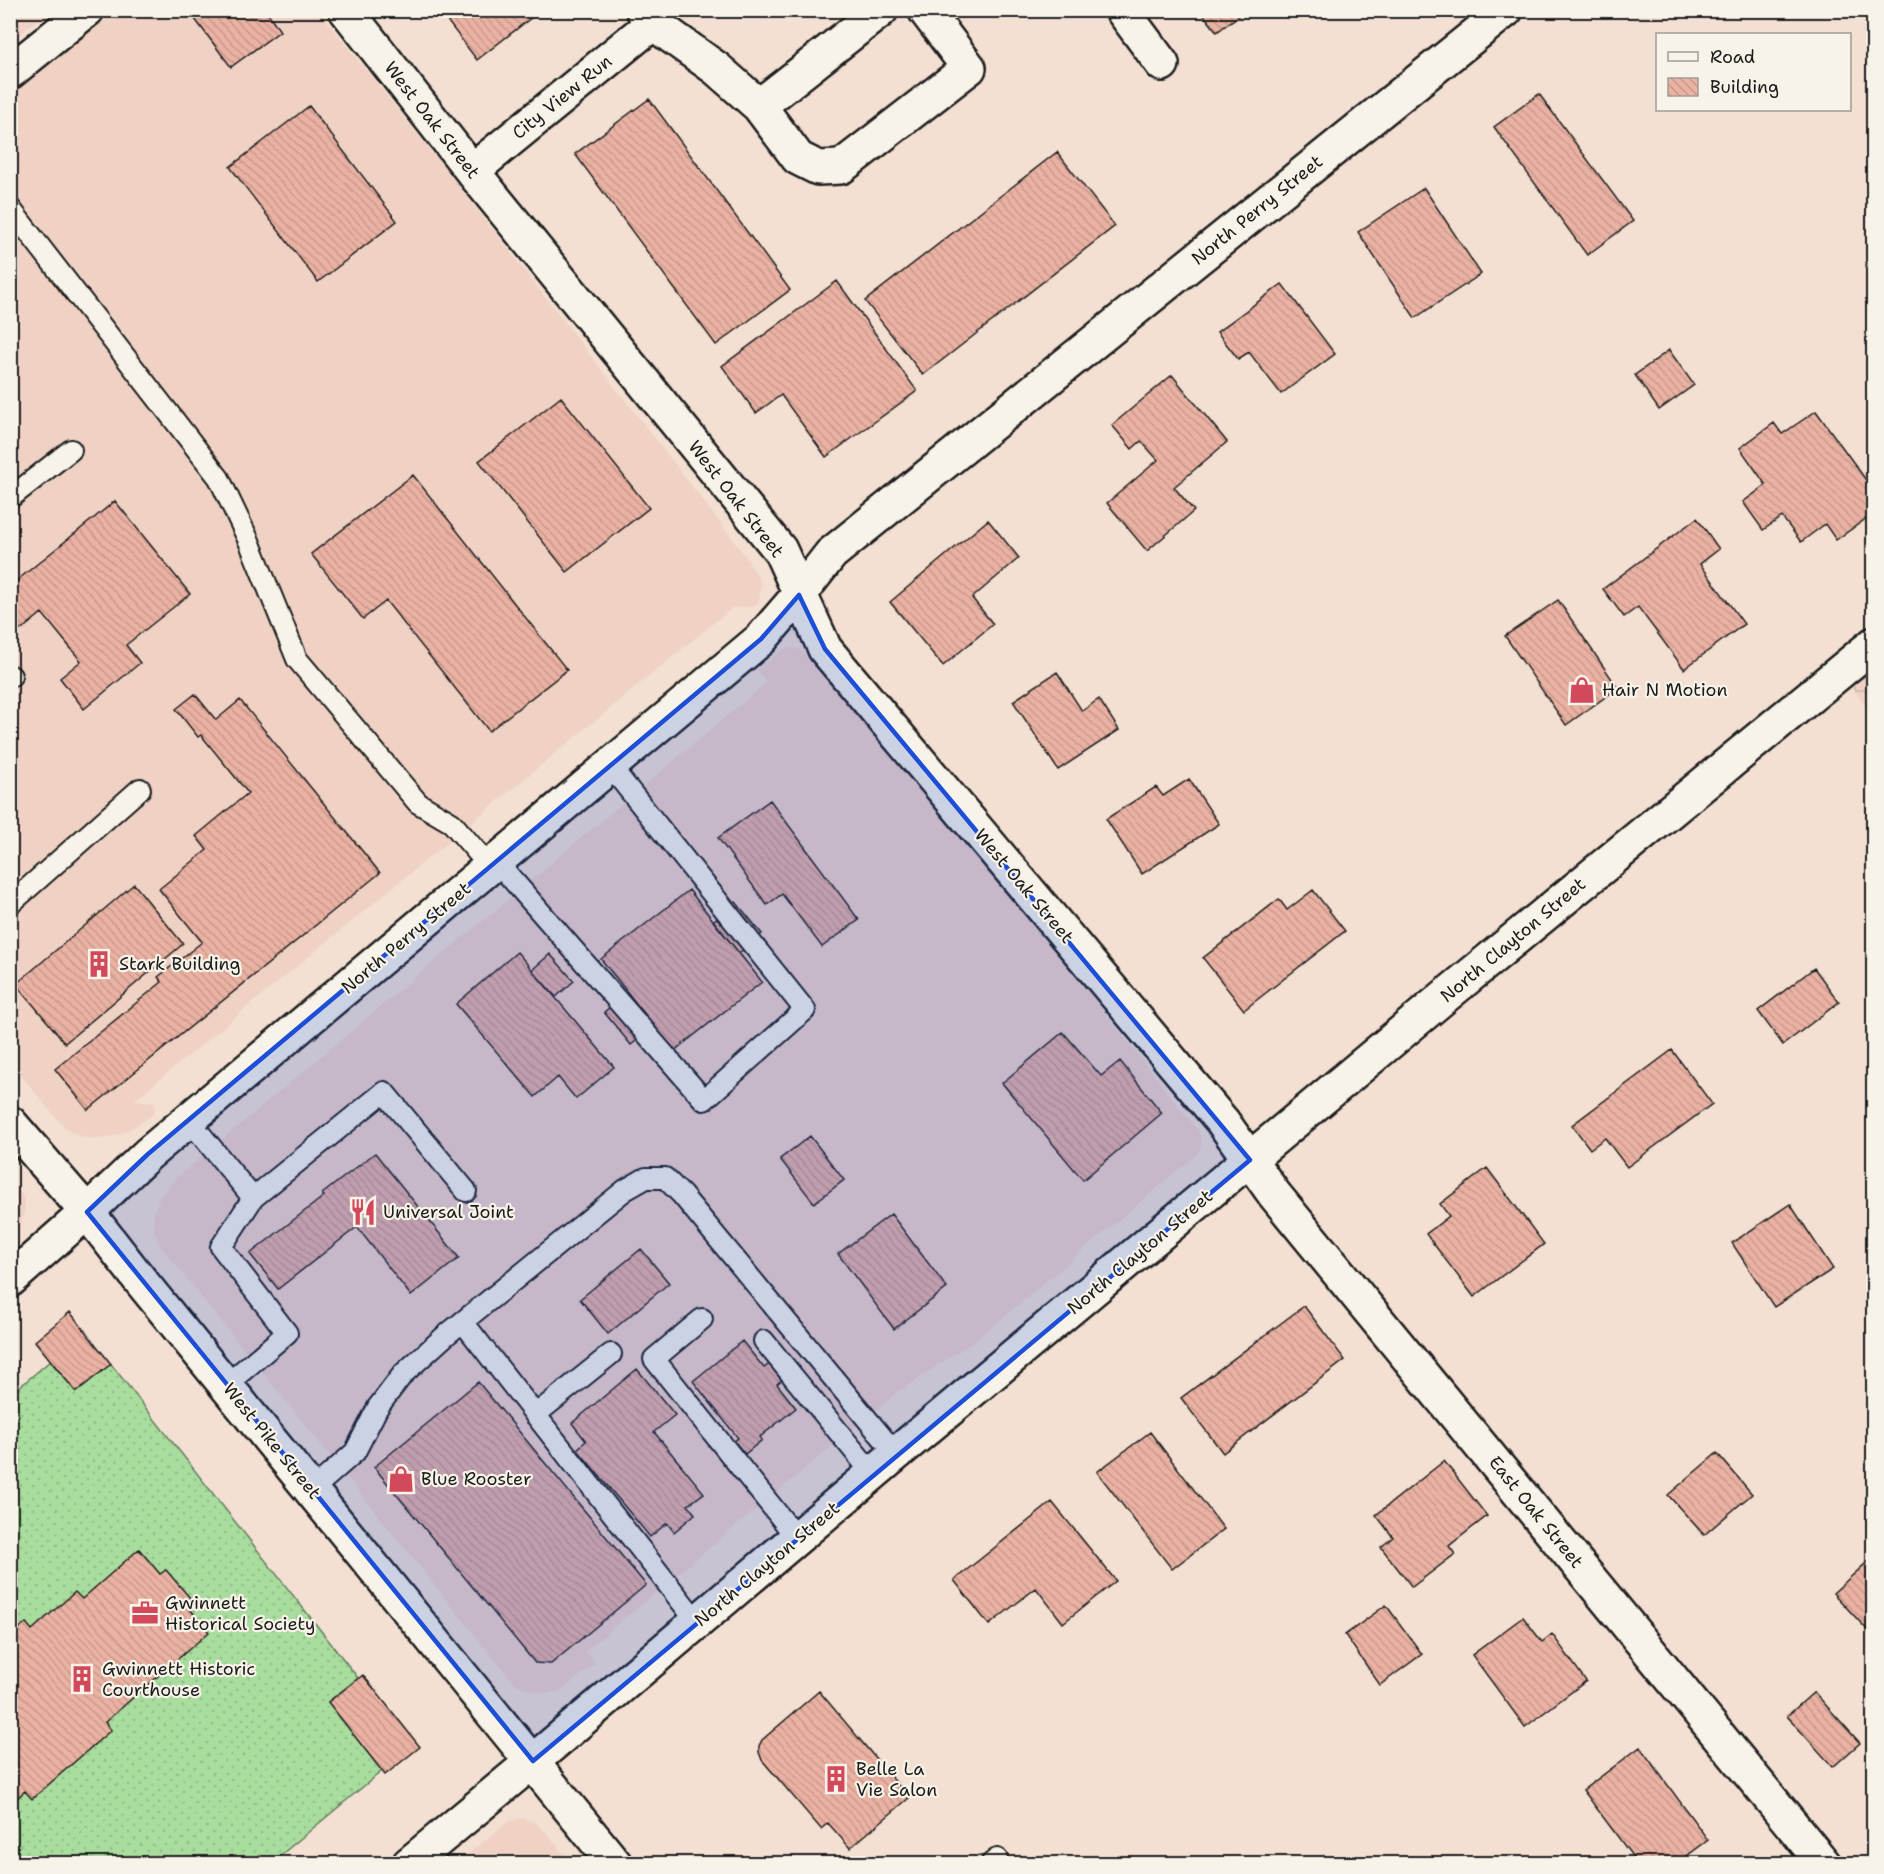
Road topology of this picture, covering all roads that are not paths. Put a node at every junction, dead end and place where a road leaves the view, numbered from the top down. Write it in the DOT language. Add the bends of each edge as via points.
graph roads {
  1 [pos="87,10"];
  2 [pos="346,10"];
  3 [pos="882,10"];
  4 [pos="925,10"];
  5 [pos="1122,10"];
  6 [pos="1506,10"];
  7 [pos="648,17"];
  8 [pos="1162,64"];
  9 [pos="10,72"];
  10 [pos="759,106"];
  11 [pos="472,171"];
  12 [pos="10,208"];
  13 [pos="71,450"];
  14 [pos="10,498"];
  15 [pos="799,595"];
  16 [pos="1874,644"];
  17 [pos="610,766"];
  18 [pos="141,789"];
  19 [pos="493,865"];
  20 [pos="10,904"];
  21 [pos="189,1120"];
  22 [pos="10,1123"];
  23 [pos="1250,1160"];
  24 [pos="466,1191"];
  25 [pos="253,1198"];
  26 [pos="87,1212"];
  27 [pos="10,1280"];
  28 [pos="702,1319"];
  29 [pos="463,1322"];
  30 [pos="764,1341"];
  31 [pos="611,1354"];
  32 [pos="226,1385"];
  33 [pos="535,1415"];
  34 [pos="884,1464"];
  35 [pos="312,1490"];
  36 [pos="796,1538"];
  37 [pos="698,1623"];
  38 [pos="533,1761"];
  39 [pos="409,1863"];
  40 [pos="615,1863"];
  41 [pos="1824,1863"];
  1 -- 9 [label="street"];
  2 -- 11 [label="street, West Oak Street"];
  3 -- 10 [label="street"];
  4 -- 10 [label="street" via="969,68 841,168 818,168 798,158"];
  5 -- 8 [label="street"];
  6 -- 15 [label="street, North Perry Street" via="831,554"];
  7 -- 10 [label="street"];
  7 -- 11 [label="street, City View Run"];
  11 -- 15 [label="street, West Oak Street" via="780,550"];
  12 -- 19 [label="lane" via="219,478 297,659 418,803 452,823"];
  13 -- 14 [label="lane"];
  15 -- 17 [label="street, North Perry Street" via="760,639"];
  15 -- 23 [label="street, West Oak Street" via="825,649 1223,1122"];
  16 -- 23 [label="street, North Clayton Street"];
  17 -- 19 [label="street, North Perry Street"];
  17 -- 19 [label="lane" via="805,1010 704,1100"];
  18 -- 20 [label="lane"];
  19 -- 21 [label="street, North Perry Street"];
  21 -- 25 [label="lane"];
  21 -- 26 [label="street, North Perry Street"];
  22 -- 26 [label="street, West Pike Street"];
  23 -- 34 [label="street, North Clayton Street"];
  23 -- 41 [label="street, East Oak Street"];
  24 -- 25 [label="lane" via="384,1092"];
  25 -- 32 [label="lane" via="221,1247 287,1333"];
  26 -- 27 [label="street, North Perry Street"];
  26 -- 32 [label="street, West Pike Street"];
  28 -- 36 [label="lane" via="654,1359"];
  29 -- 33 [label="lane"];
  29 -- 34 [label="lane" via="626,1190 646,1178 665,1178 682,1195"];
  29 -- 35 [label="lane" via="403,1374 378,1407 355,1452"];
  30 -- 34 [label="lane"];
  31 -- 33 [label="lane"];
  32 -- 35 [label="street, West Pike Street"];
  33 -- 37 [label="lane"];
  34 -- 36 [label="street, North Clayton Street"];
  35 -- 38 [label="street, West Pike Street"];
  36 -- 37 [label="street, North Clayton Street"];
  37 -- 38 [label="street, North Clayton Street"];
  38 -- 39 [label="street, North Clayton Street"];
  38 -- 40 [label="street, West Pike Street"];
}
